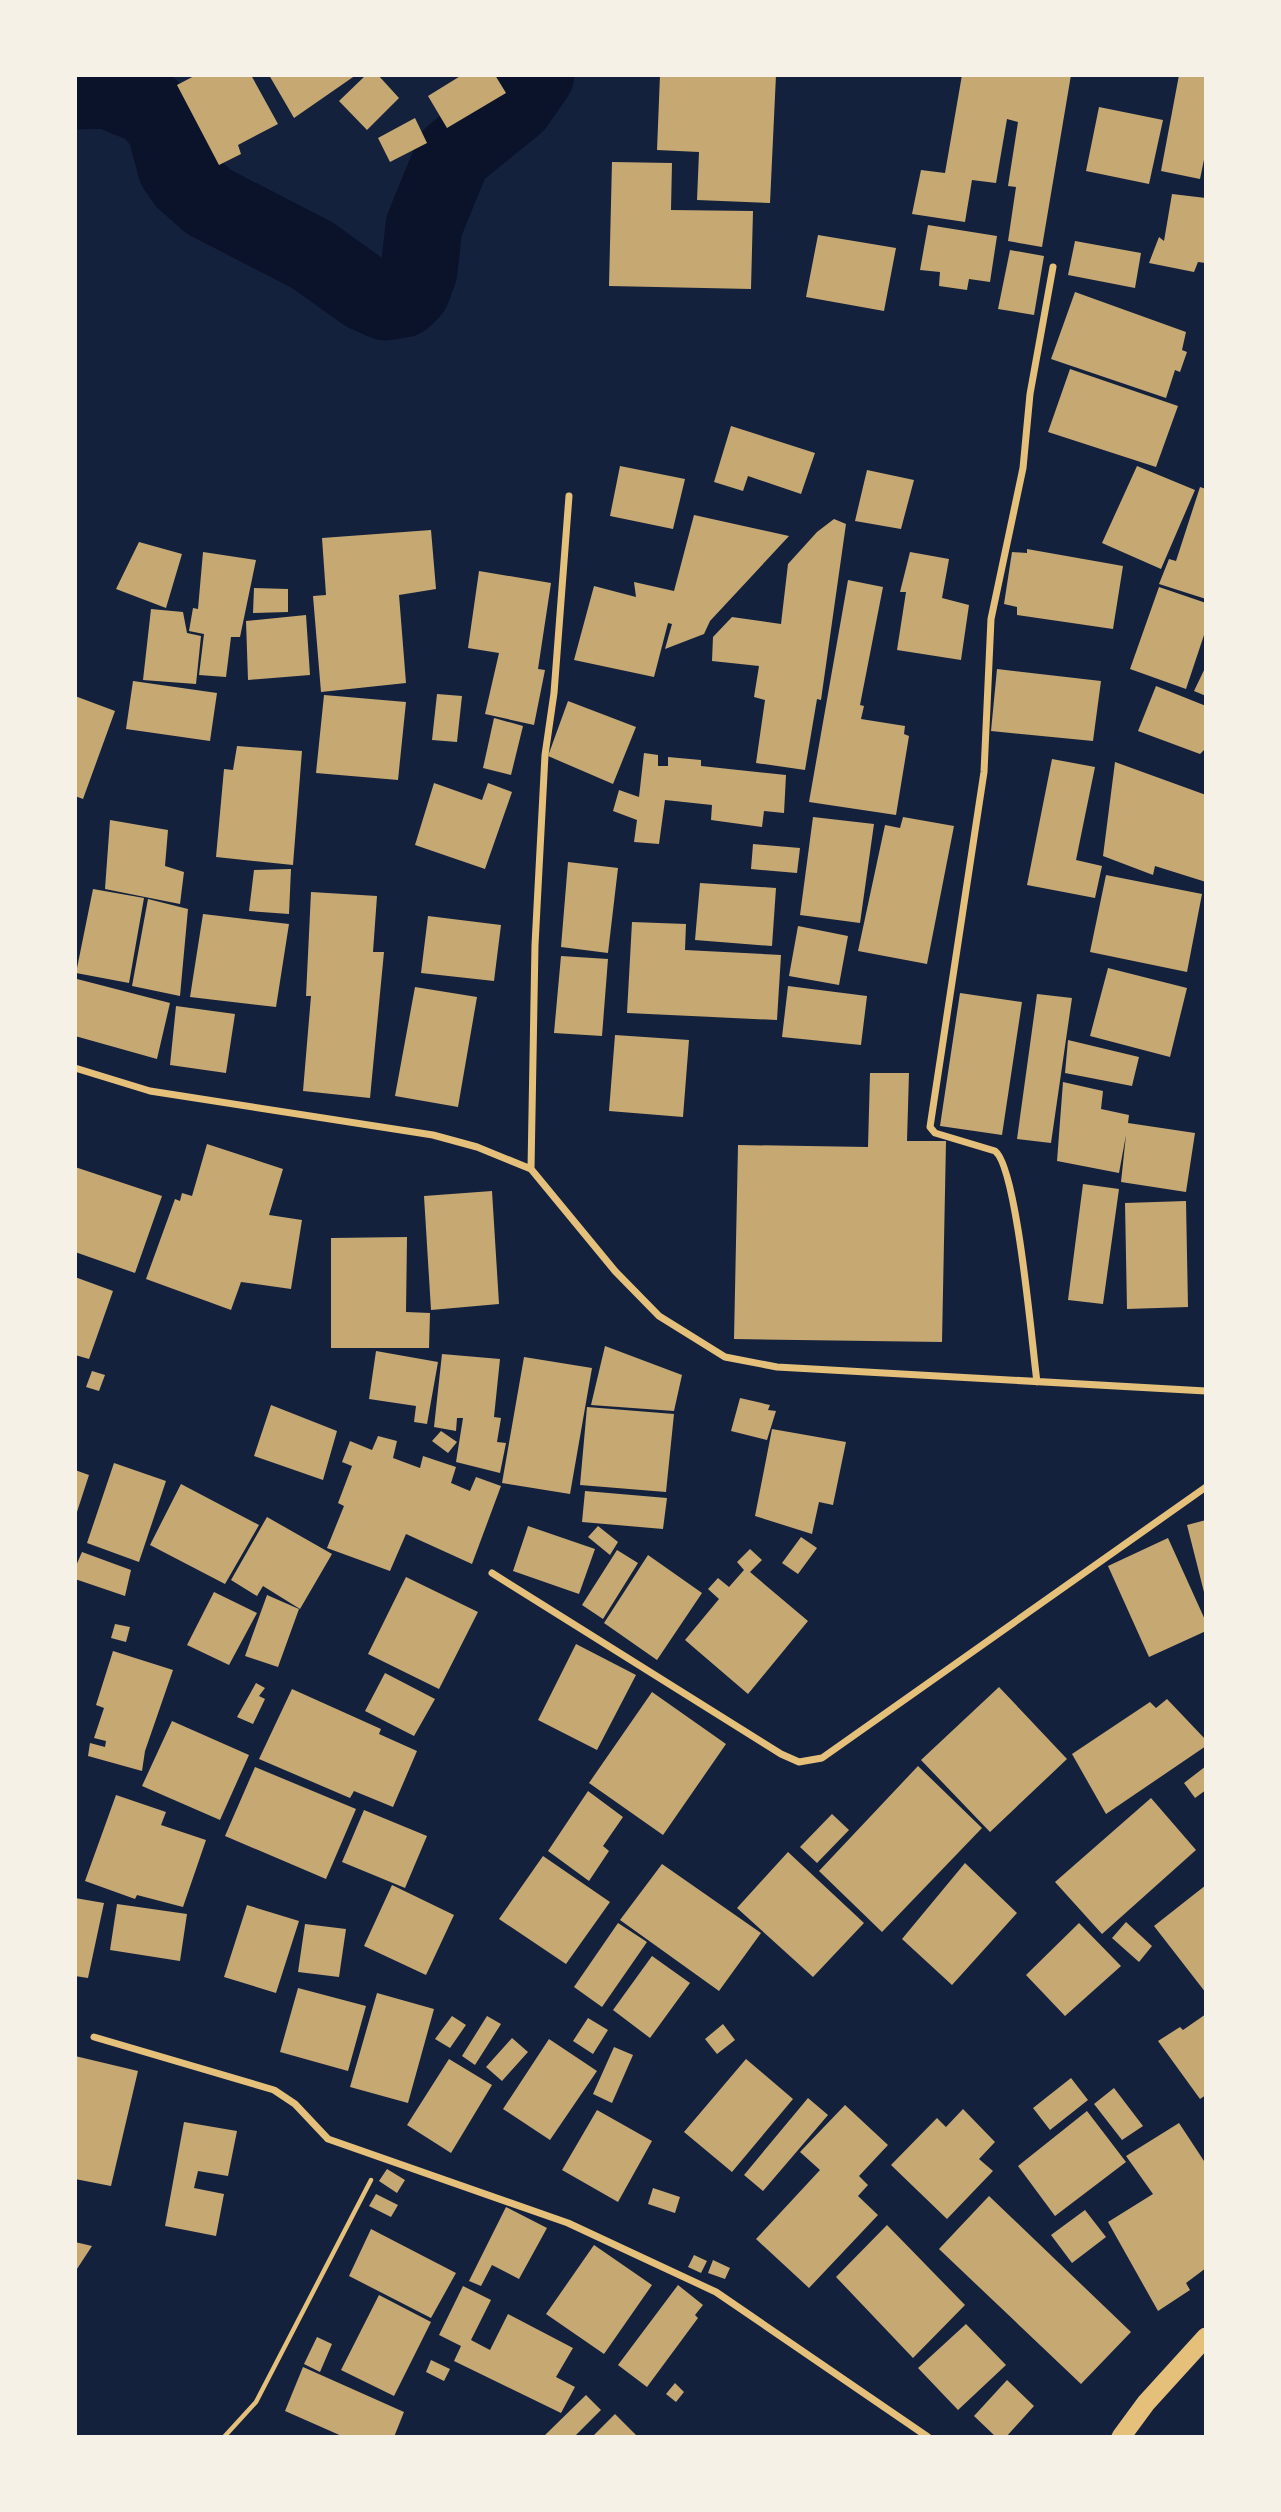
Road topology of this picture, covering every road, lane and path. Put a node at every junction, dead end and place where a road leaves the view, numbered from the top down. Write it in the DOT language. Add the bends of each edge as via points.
graph roads {
  1 [pos="1054,267"];
  2 [pos="569,496"];
  3 [pos="75,1068"];
  4 [pos="531,1169"];
  5 [pos="1037,1382"];
  6 [pos="1206,1391"];
  7 [pos="1206,1487"];
  8 [pos="492,1573"];
  9 [pos="94,2037"];
  10 [pos="383,2158"];
  11 [pos="1206,2337"];
  12 [pos="224,2437"];
  13 [pos="928,2437"];
  14 [pos="1121,2437"];
  1 -- 5 [label="street" via="1030,394 1023,468 991,619 984,772 930,1126 936,1133 1002,1156 1012,1191"];
  2 -- 4 [label="street" via="545,755 535,945"];
  3 -- 4 [label="street" via="149,1091 433,1135 477,1146"];
  4 -- 5 [label="street" via="615,1271 659,1316 725,1357 777,1367"];
  5 -- 6 [label="street"];
  7 -- 8 [label="street" via="822,1758 799,1762"];
  9 -- 10 [label="street" via="274,2090 328,2139"];
  10 -- 12 [label="path" via="256,2402"];
  10 -- 13 [label="street" via="568,2223 716,2292"];
  11 -- 14 [label="highway"];
}
